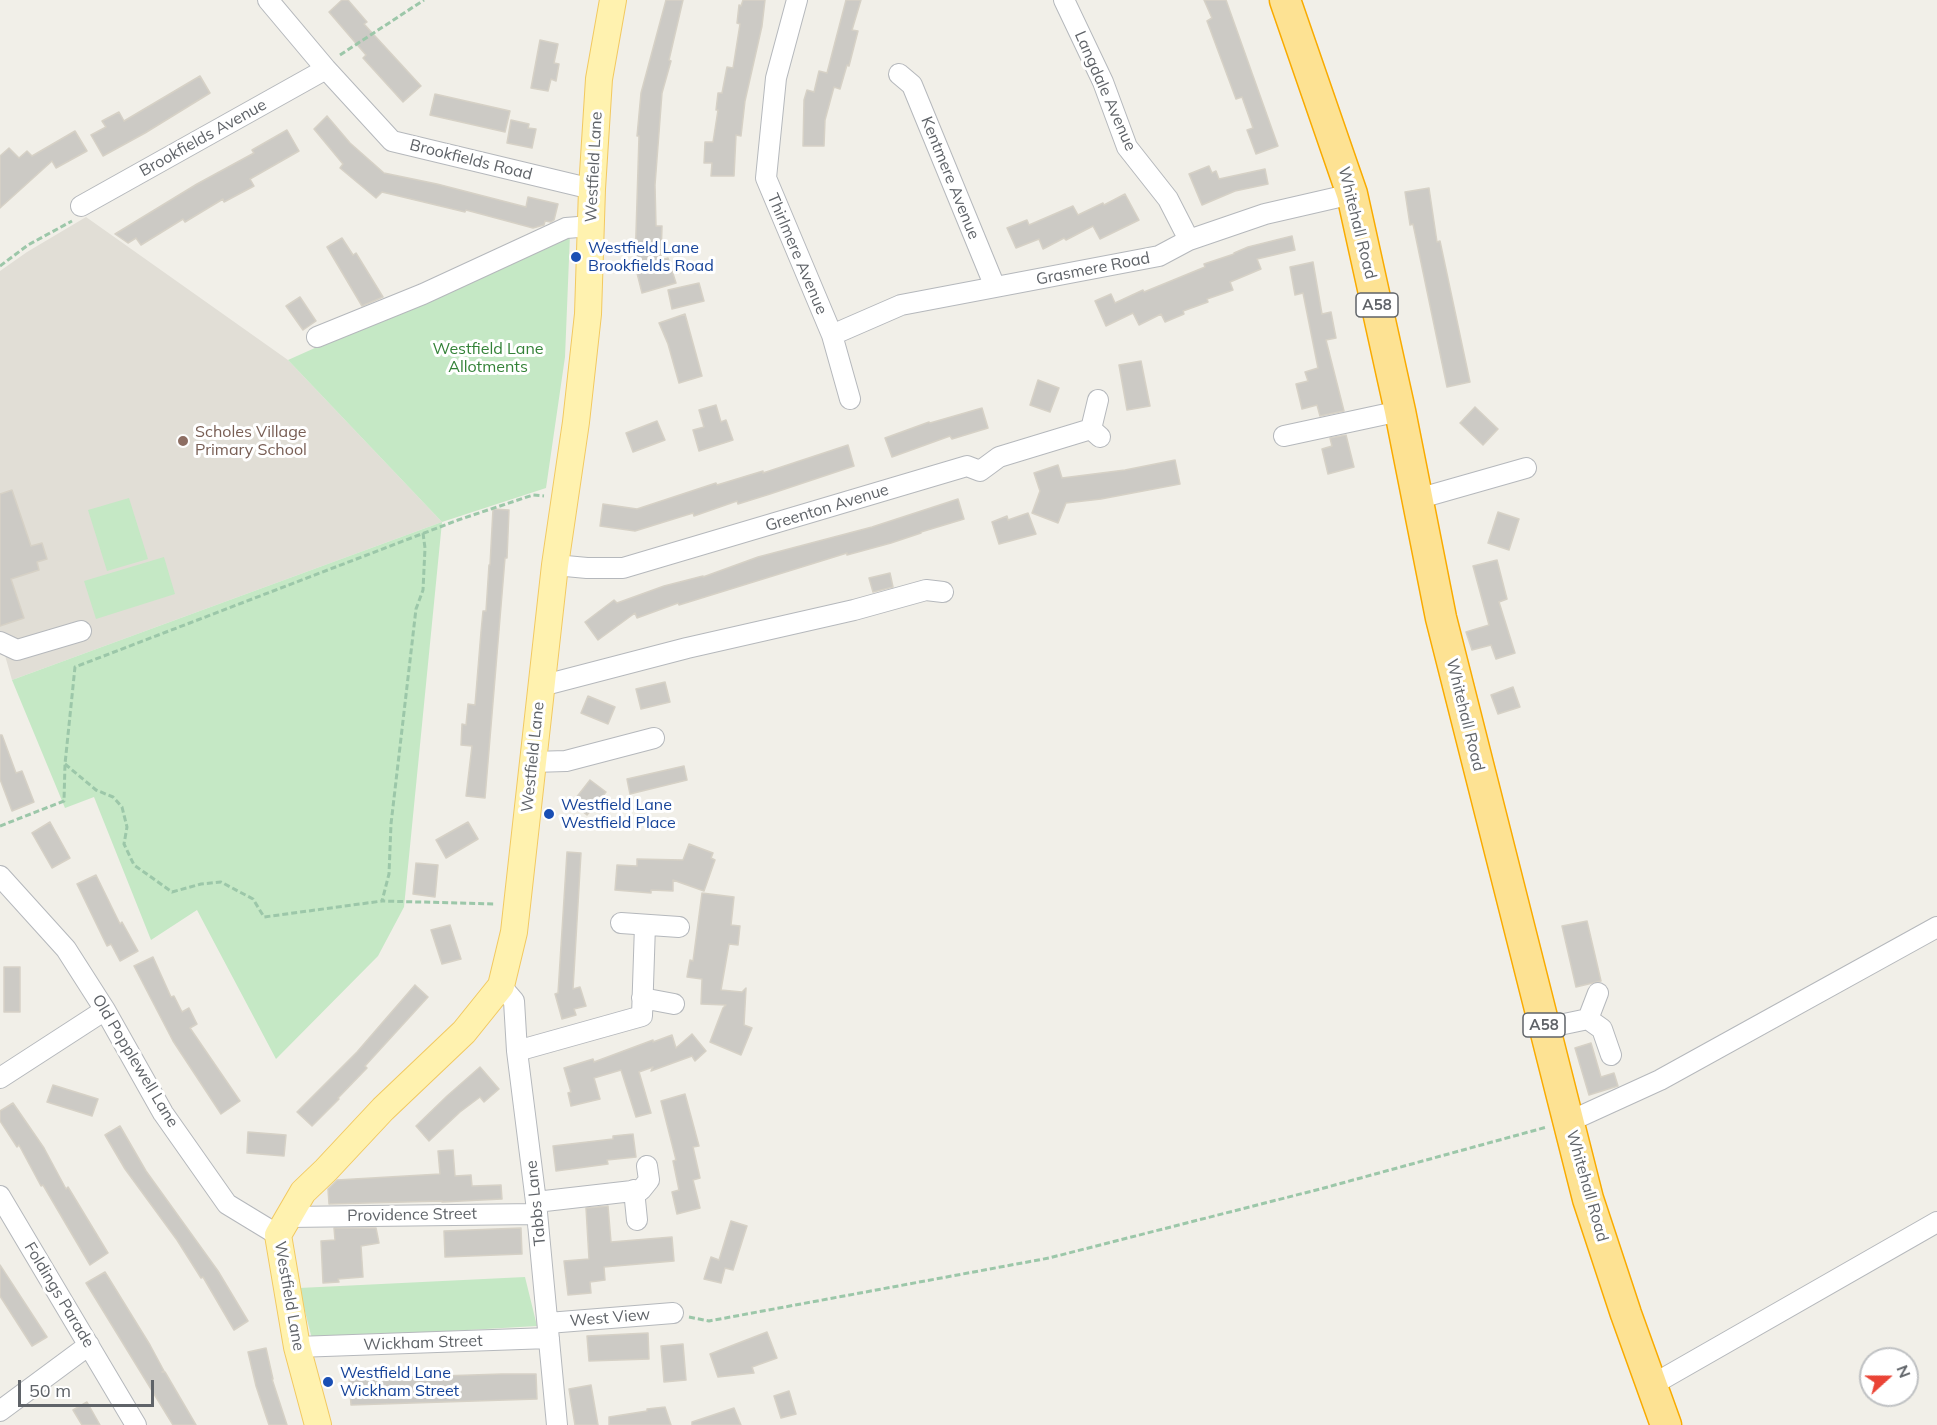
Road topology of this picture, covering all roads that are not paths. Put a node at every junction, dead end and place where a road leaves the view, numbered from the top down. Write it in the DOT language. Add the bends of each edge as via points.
graph roads {
  1 [pos="268,0"];
  2 [pos="613,0"];
  3 [pos="797,0"];
  4 [pos="1064,0"];
  5 [pos="1285,0"];
  6 [pos="326,69"];
  7 [pos="899,74"];
  8 [pos="592,189"];
  9 [pos="1352,194"];
  10 [pos="81,206"];
  11 [pos="591,226"];
  12 [pos="1189,240"];
  13 [pos="995,287"];
  14 [pos="832,335"];
  15 [pos="317,337"];
  16 [pos="850,399"];
  17 [pos="1098,400"];
  18 [pos="1400,411"];
  19 [pos="1284,436"];
  20 [pos="1526,468"];
  21 [pos="1417,500"];
  22 [pos="555,565"];
  23 [pos="943,592"];
  24 [pos="81,631"];
  25 [pos="0,642"];
  26 [pos="541,686"];
  27 [pos="654,738"];
  28 [pos="532,762"];
  29 [pos="0,876"];
  30 [pos="621,923"];
  31 [pos="645,925"];
  32 [pos="679,927"];
  33 [pos="1937,927"];
  34 [pos="501,986"];
  35 [pos="1598,993"];
  36 [pos="642,998"];
  37 [pos="674,1004"];
  38 [pos="105,1010"];
  39 [pos="1588,1019"];
  40 [pos="1545,1028"];
  41 [pos="517,1051"];
  42 [pos="1611,1055"];
  43 [pos="0,1078"];
  44 [pos="1568,1122"];
  45 [pos="647,1166"];
  46 [pos="638,1190"];
  47 [pos="0,1196"];
  48 [pos="537,1208"];
  49 [pos="638,1220"];
  50 [pos="1937,1222"];
  51 [pos="282,1226"];
  52 [pos="673,1313"];
  53 [pos="549,1331"];
  54 [pos="89,1345"];
  55 [pos="297,1347"];
  56 [pos="1652,1386"];
  57 [pos="0,1412"];
  58 [pos="136,1425"];
  59 [pos="318,1425"];
  60 [pos="557,1425"];
  61 [pos="1666,1425"];
  1 -- 6 [label="street, Brookfields Road"];
  2 -- 8 [label="main road, Westfield Lane" via="599,80"];
  3 -- 14 [label="street, Thirlmere Avenue" via="776,78 766,178"];
  4 -- 12 [label="street, Langdale Avenue" via="1127,147 1168,199"];
  5 -- 9 [label="highway, Whitehall Road / A58"];
  6 -- 8 [label="street, Brookfields Road" via="392,141"];
  6 -- 10 [label="street, Brookfields Avenue"];
  7 -- 13 [label="street, Kentmere Avenue" via="912,86"];
  8 -- 11 [label="main road, Westfield Lane"];
  9 -- 12 [label="street, Grasmere Road" via="1265,214"];
  9 -- 18 [label="highway, Whitehall Road / A58"];
  11 -- 15 [label="street" via="566,228 423,294"];
  11 -- 22 [label="main road, Westfield Lane" via="588,314"];
  12 -- 13 [label="street, Grasmere Road" via="1158,256"];
  13 -- 14 [label="street, Grasmere Road" via="901,305"];
  14 -- 16 [label="street, Thirlmere Avenue"];
  17 -- 22 [label="street, Greenton Avenue" via="1096,433 999,457 980,471 967,466 623,568"];
  18 -- 19 [label="street"];
  18 -- 21 [label="highway, Whitehall Road / A58"];
  20 -- 21 [label="street"];
  21 -- 40 [label="highway, Whitehall Road / A58" via="1441,618"];
  22 -- 26 [label="main road, Westfield Lane"];
  23 -- 26 [label="street" via="926,590"];
  24 -- 25 [label="street" via="17,650"];
  26 -- 28 [label="main road, Westfield Lane"];
  27 -- 28 [label="street" via="566,761"];
  28 -- 34 [label="main road, Westfield Lane" via="514,932"];
  29 -- 38 [label="street, Old Popplewell Lane" via="66,949"];
  30 -- 31 [label="street"];
  31 -- 32 [label="street"];
  31 -- 36 [label="street"];
  33 -- 44 [label="street" via="1660,1080"];
  34 -- 41 [label="street, Tabbs Lane" via="514,1001"];
  34 -- 51 [label="main road, Westfield Lane" via="464,1032 303,1192"];
  35 -- 39 [label="street"];
  36 -- 37 [label="street"];
  36 -- 41 [label="street" via="642,1016"];
  38 -- 43 [label="street"];
  38 -- 51 [label="street, Old Popplewell Lane" via="163,1113 228,1204"];
  39 -- 40 [label="street"];
  39 -- 42 [label="street" via="1602,1029"];
  40 -- 44 [label="highway, Whitehall Road / A58"];
  41 -- 48 [label="street, Tabbs Lane"];
  44 -- 56 [label="highway, Whitehall Road / A58" via="1592,1210"];
  45 -- 46 [label="street" via="648,1180"];
  46 -- 48 [label="street, Providence Street"];
  46 -- 49 [label="street"];
  47 -- 54 [label="street, Foldings Parade"];
  48 -- 51 [label="street, Providence Street"];
  48 -- 53 [label="street, Tabbs Lane"];
  50 -- 56 [label="street"];
  51 -- 55 [label="main road, Westfield Lane"];
  52 -- 53 [label="street, West View"];
  53 -- 55 [label="street, Wickham Street"];
  53 -- 60 [label="street, Tabbs Lane"];
  54 -- 57 [label="street"];
  54 -- 58 [label="street, Foldings Parade"];
  55 -- 59 [label="main road, Westfield Lane"];
  56 -- 61 [label="highway, Whitehall Road / A58"];
}
